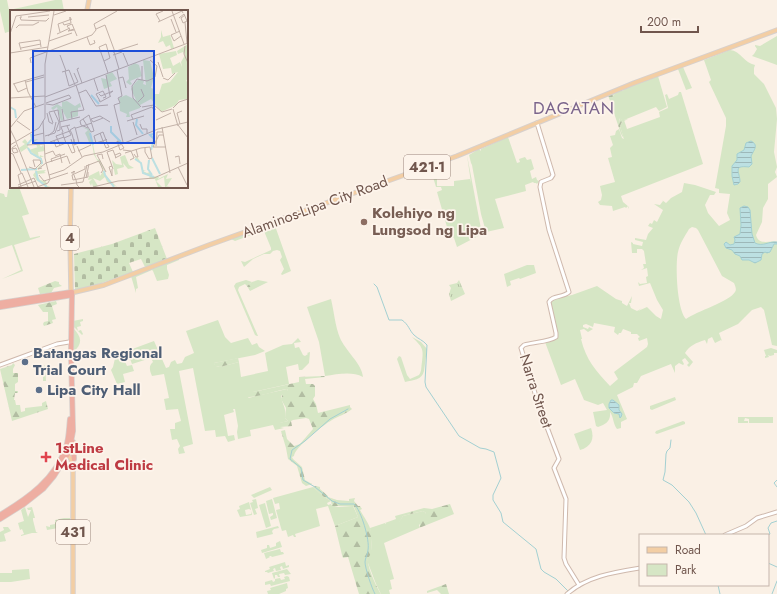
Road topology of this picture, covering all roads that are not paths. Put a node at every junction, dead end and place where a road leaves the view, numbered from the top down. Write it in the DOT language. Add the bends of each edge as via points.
graph roads {
  1 [pos="89,0"];
  2 [pos="86,10"];
  3 [pos="777,30"];
  4 [pos="537,123"];
  5 [pos="71,188"];
  6 [pos="71,293"];
  7 [pos="0,303"];
  8 [pos="0,307"];
  9 [pos="69,342"];
  10 [pos="0,364"];
  11 [pos="70,438"];
  12 [pos="68,454"];
  13 [pos="63,457"];
  14 [pos="777,512"];
  15 [pos="0,514"];
  16 [pos="0,519"];
  17 [pos="727,534"];
  18 [pos="639,568"];
  19 [pos="579,585"];
  20 [pos="568,593"];
  21 [pos="73,594"];
  1 -- 2 [label="main road"];
  3 -- 4 [label="main road, Alaminos-Lipa City Road / 421-1" via="634,83"];
  4 -- 6 [label="main road, Alaminos-Lipa City Road / 421-1" via="461,155 99,286"];
  4 -- 19 [label="street, Narra Street" via="553,175 541,182 540,187 549,230 569,292 551,298 548,302 556,337 525,344 521,348 559,459 554,468 566,499 564,558"];
  5 -- 6 [label="main road, 4"];
  6 -- 7 [label="highway"];
  6 -- 8 [label="highway"];
  6 -- 9 [label="highway, 4"];
  6 -- 11 [label="highway, 4"];
  9 -- 10 [label="street"];
  9 -- 11 [label="highway, 4"];
  11 -- 12 [label="highway, 4"];
  11 -- 12 [label="highway"];
  11 -- 13 [label="highway" via="65,438"];
  12 -- 13 [label="highway, 4"];
  12 -- 13 [label="highway" via="68,457"];
  12 -- 21 [label="main road, 431" via="72,469"];
  13 -- 15 [label="highway, 4" via="40,486"];
  13 -- 16 [label="highway, 4" via="54,476 39,493"];
  14 -- 17 [label="street" via="757,518"];
  18 -- 19 [label="street" via="606,575"];
  19 -- 20 [label="street"];
}
